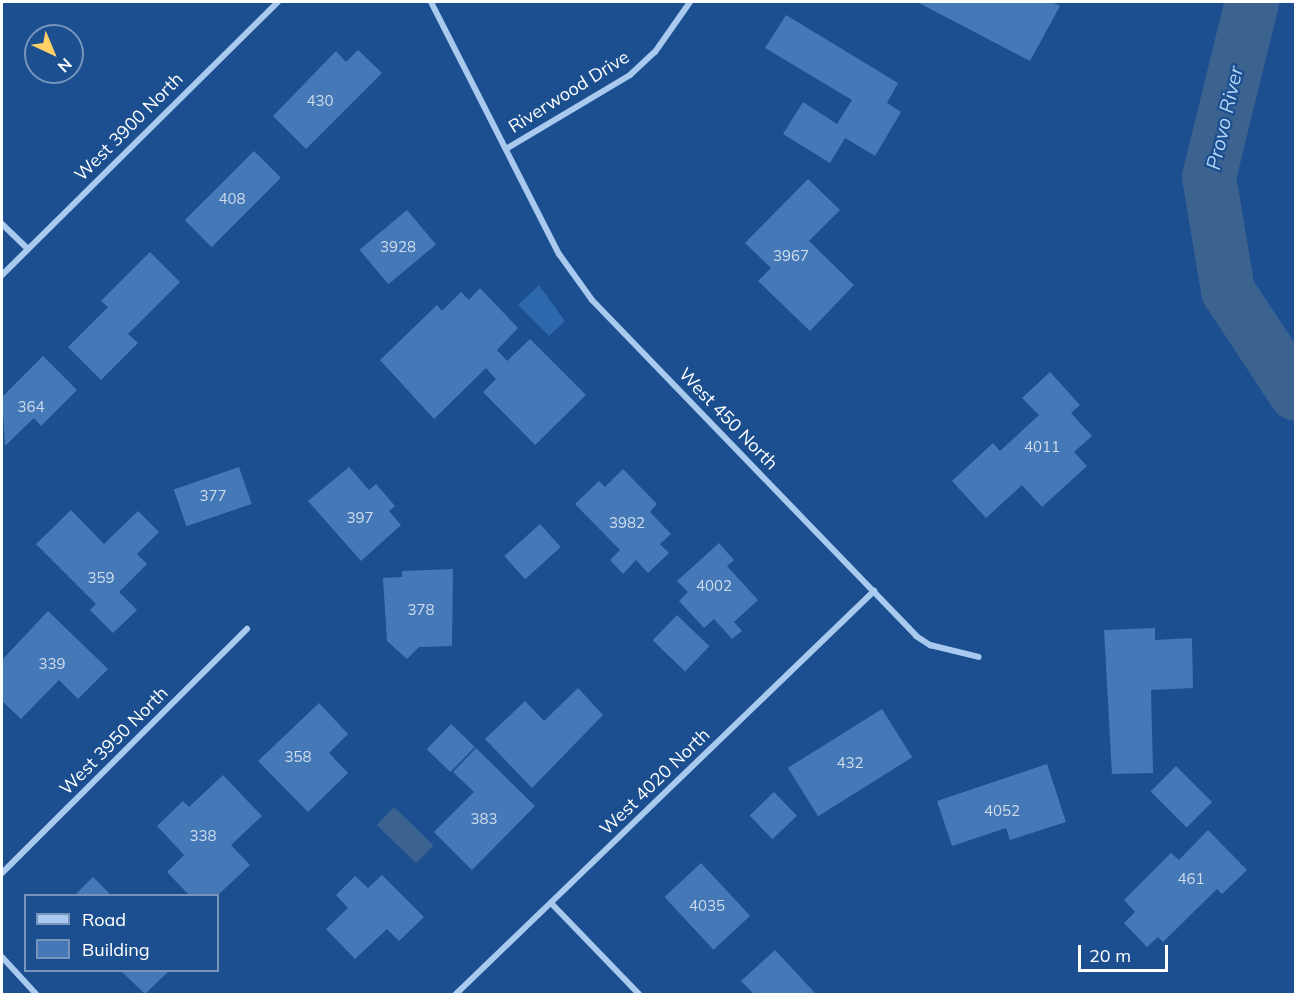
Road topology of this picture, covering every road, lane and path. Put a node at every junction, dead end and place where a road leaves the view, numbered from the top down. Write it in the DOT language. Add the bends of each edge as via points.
graph roads {
  1 [pos="278,2"];
  2 [pos="431,2"];
  3 [pos="690,2"];
  4 [pos="506,149"];
  5 [pos="2,224"];
  6 [pos="28,249"];
  7 [pos="2,275"];
  8 [pos="873,591"];
  9 [pos="247,629"];
  10 [pos="979,657"];
  11 [pos="2,873"];
  12 [pos="551,903"];
  13 [pos="2,957"];
  14 [pos="36,994"];
  15 [pos="456,994"];
  16 [pos="639,994"];
  1 -- 6 [label="street, West 3900 North"];
  2 -- 4 [label="street, West 450 North"];
  3 -- 4 [label="street, Riverwood Drive" via="655,52 630,75"];
  4 -- 8 [label="street, West 450 North" via="559,254 592,300"];
  5 -- 6 [label="street"];
  6 -- 7 [label="street, West 3900 North"];
  8 -- 10 [label="street, West 450 North" via="930,645"];
  8 -- 12 [label="street, West 4020 North"];
  9 -- 11 [label="street, West 3950 North"];
  12 -- 15 [label="street, West 4020 North"];
  12 -- 16 [label="street"];
  13 -- 14 [label="street"];
}
